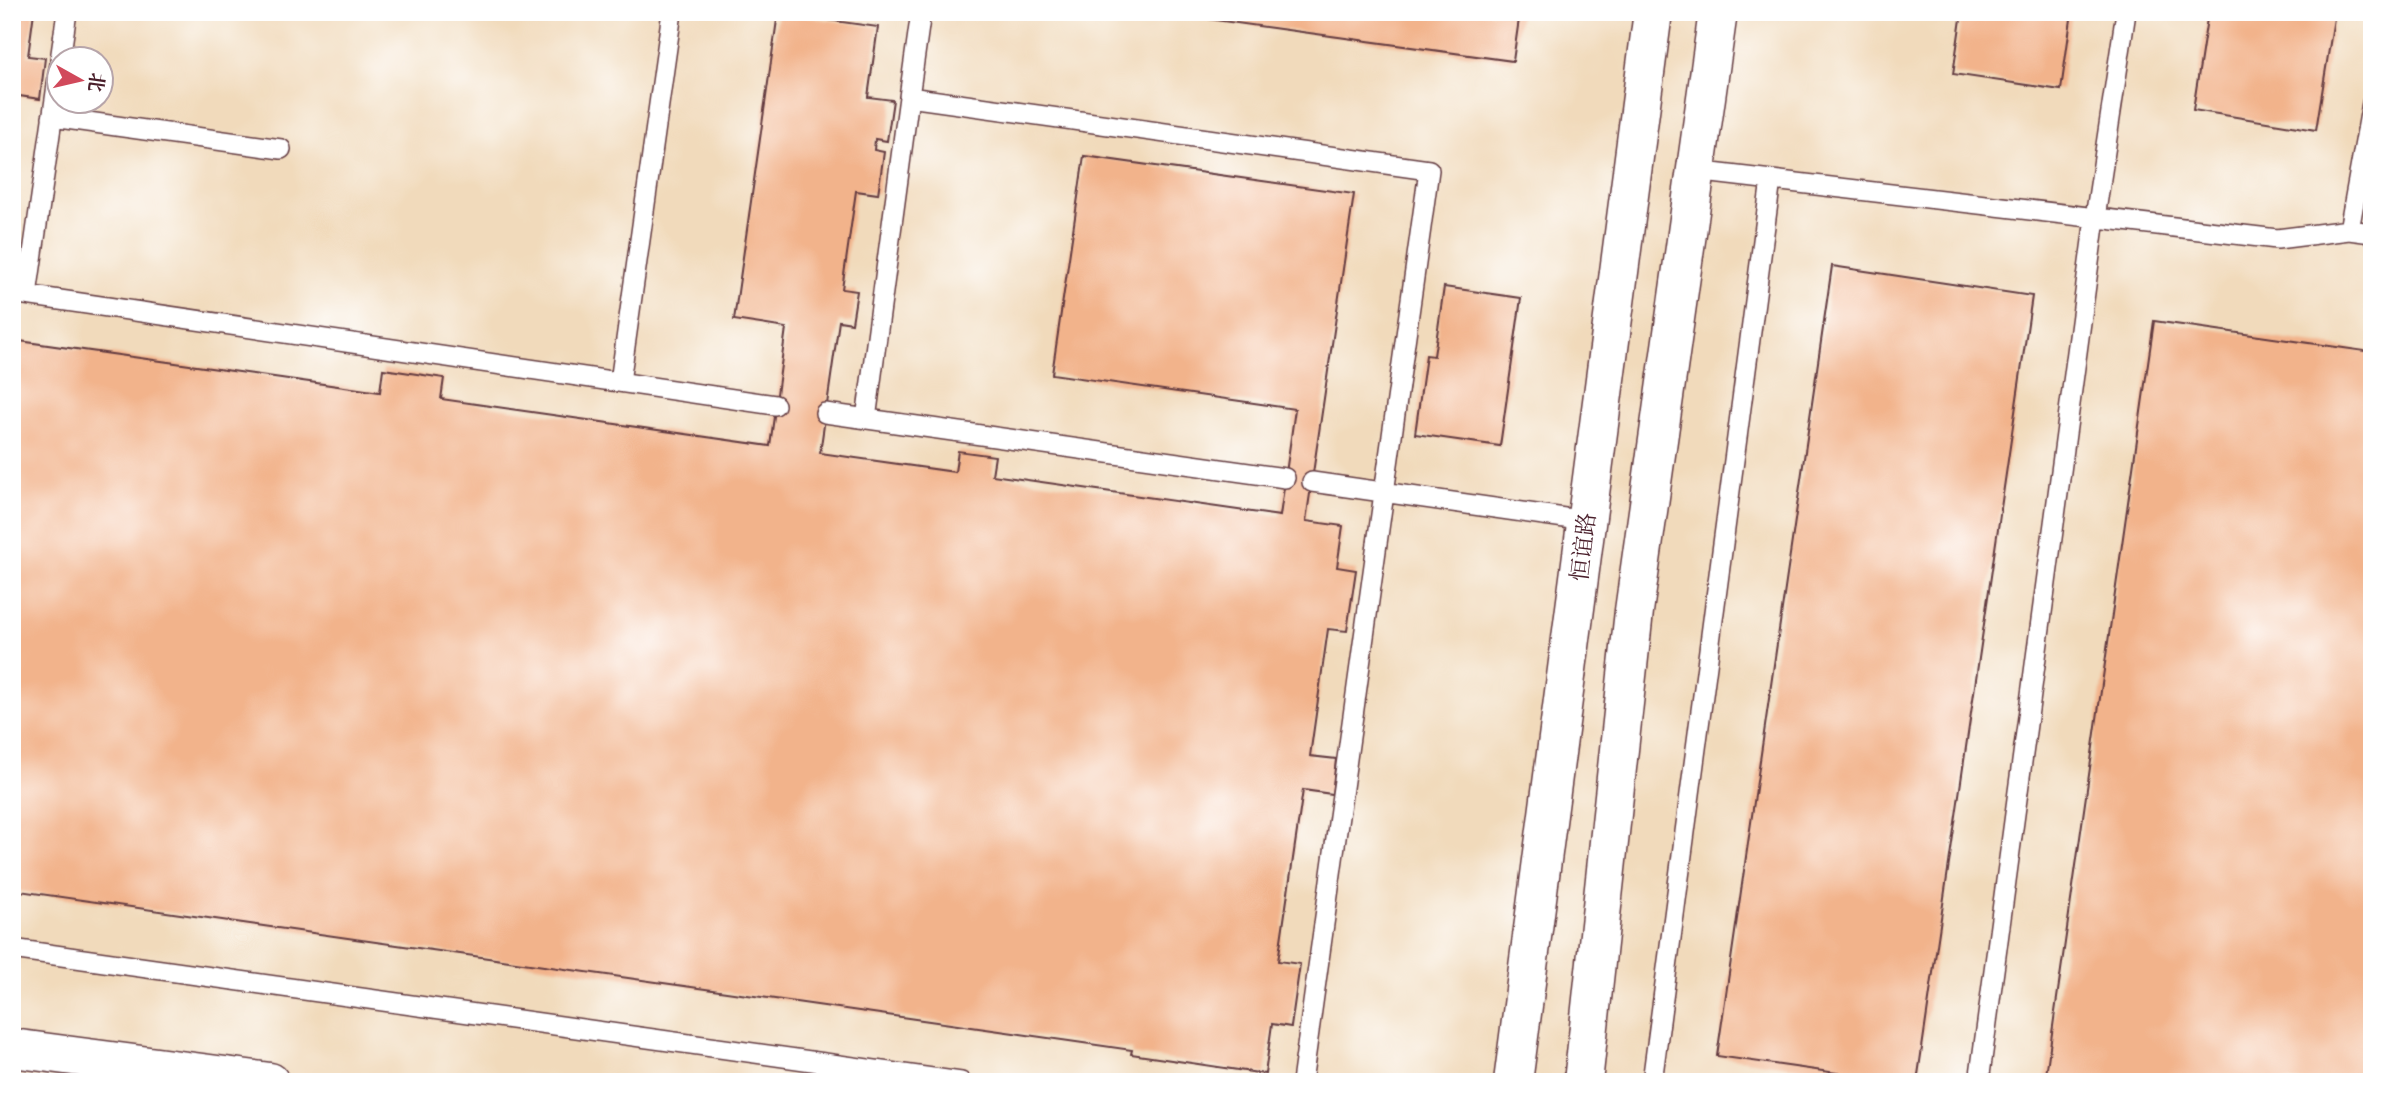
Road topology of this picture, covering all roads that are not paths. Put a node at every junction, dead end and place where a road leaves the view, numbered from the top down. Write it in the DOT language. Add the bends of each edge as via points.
graph roads {
  1 [pos="67,12"];
  2 [pos="672,12"];
  3 [pos="920,12"];
  4 [pos="1653,12"];
  5 [pos="1718,12"];
  6 [pos="2126,12"];
  7 [pos="62,46"];
  8 [pos="909,97"];
  9 [pos="2372,103"];
  10 [pos="52,117"];
  11 [pos="281,149"];
  12 [pos="1695,171"];
  13 [pos="1771,180"];
  14 [pos="2095,218"];
  15 [pos="2349,230"];
  16 [pos="2372,233"];
  17 [pos="20,294"];
  18 [pos="620,382"];
  19 [pos="775,405"];
  20 [pos="825,413"];
  21 [pos="866,419"];
  22 [pos="1285,478"];
  23 [pos="1312,482"];
  24 [pos="1384,492"];
  25 [pos="1586,521"];
  26 [pos="12,949"];
  27 [pos="12,1048"];
  28 [pos="270,1082"];
  29 [pos="961,1082"];
  30 [pos="1302,1082"];
  31 [pos="1513,1082"];
  32 [pos="1583,1082"];
  33 [pos="1652,1082"];
  34 [pos="1979,1082"];
  1 -- 7 [label="lane"];
  2 -- 18 [label="lane"];
  3 -- 8 [label="lane"];
  4 -- 25 [label="main road, 恒谊路"];
  5 -- 12 [label="main road"];
  6 -- 14 [label="lane"];
  8 -- 21 [label="lane"];
  8 -- 24 [label="lane" via="1429,170"];
  9 -- 15 [label="lane"];
  10 -- 11 [label="lane"];
  10 -- 17 [label="lane"];
  12 -- 13 [label="lane"];
  12 -- 32 [label="main road" via="1634,611"];
  13 -- 14 [label="lane"];
  13 -- 33 [label="lane"];
  14 -- 15 [label="lane" via="2277,239"];
  14 -- 34 [label="lane"];
  15 -- 16 [label="lane"];
  17 -- 18 [label="lane"];
  18 -- 19 [label="lane"];
  20 -- 21 [label="lane"];
  21 -- 22 [label="lane"];
  23 -- 24 [label="lane"];
  24 -- 25 [label="lane"];
  24 -- 30 [label="lane"];
  25 -- 31 [label="main road, 恒谊路"];
  26 -- 29 [label="lane"];
  27 -- 28 [label="main road"];
}
